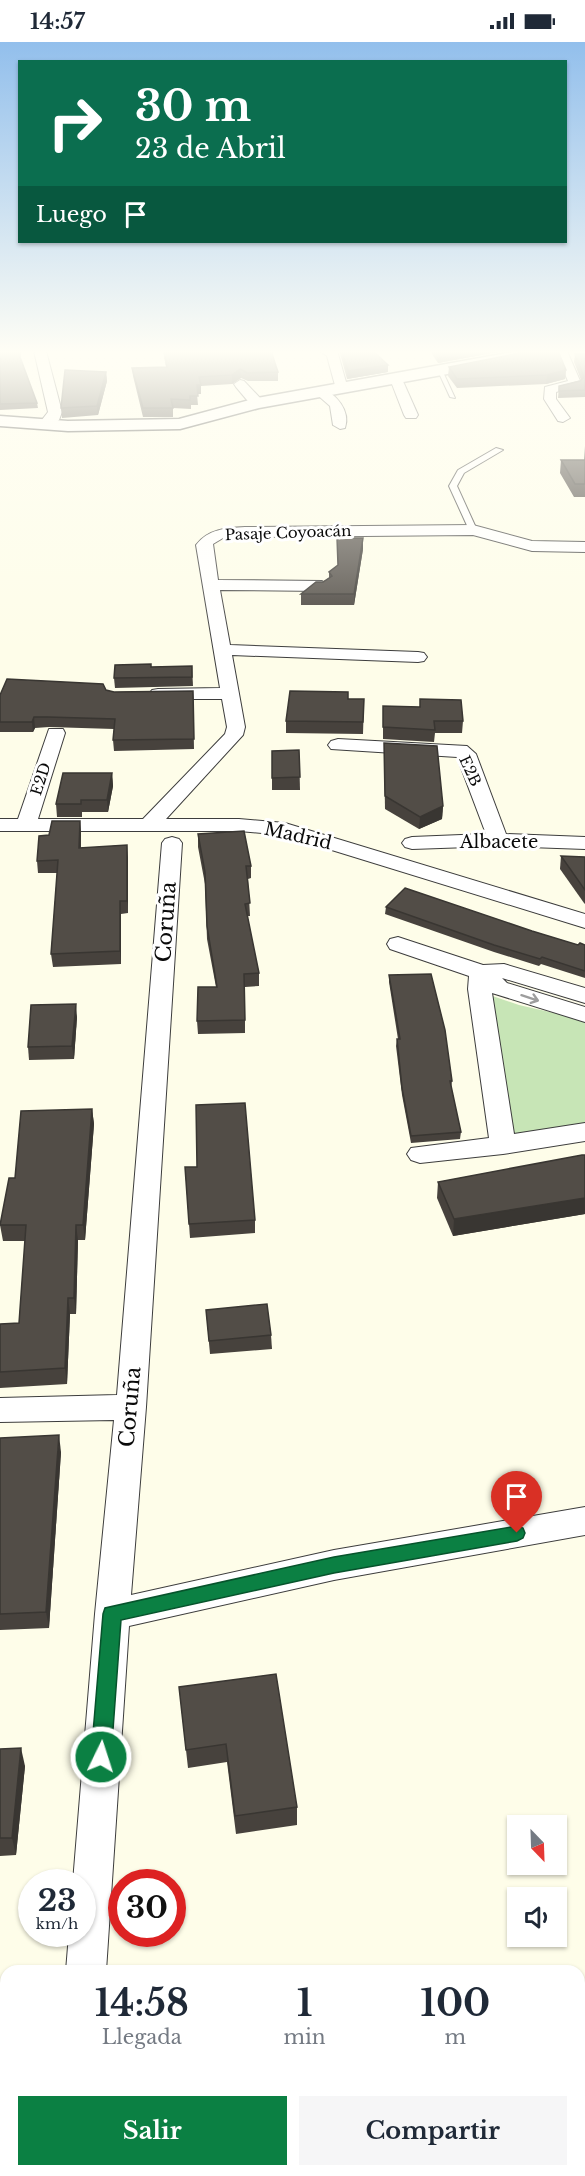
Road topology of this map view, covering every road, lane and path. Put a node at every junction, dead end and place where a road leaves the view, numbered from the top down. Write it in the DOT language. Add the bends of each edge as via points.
graph roads {
  1 [pos="498,451"];
  2 [pos="473,530"];
  3 [pos="585,547"];
  4 [pos="212,585"];
  5 [pos="322,586"];
  6 [pos="224,650"];
  7 [pos="418,657"];
  8 [pos="231,693"];
  9 [pos="137,694"];
  10 [pos="56,732"];
  11 [pos="338,745"];
  12 [pos="0,825"];
  13 [pos="26,825"];
  14 [pos="160,834"];
  15 [pos="498,840"];
  16 [pos="412,843"];
  17 [pos="585,843"];
  18 [pos="585,921"];
  19 [pos="398,944"];
  20 [pos="481,972"];
  21 [pos="585,996"];
  22 [pos="585,1015"];
  23 [pos="585,1132"];
  24 [pos="503,1145"];
  25 [pos="420,1154"];
  26 [pos="131,1407"];
  27 [pos="0,1410"];
  28 [pos="585,1521"];
  29 [pos="112,1614"];
  30 [pos="86,1965"];
  1 -- 2 [label="lane" via="461,472 453,486"];
  2 -- 3 [label="street, Pasaje Coyoacán" via="532,546"];
  2 -- 4 [label="street, Pasaje Coyoacán" via="217,535 204,545"];
  4 -- 5 [label="street"];
  4 -- 6 [label="street, Pasaje Coyoacán"];
  6 -- 7 [label="street"];
  6 -- 8 [label="street, Pasaje Coyoacán"];
  8 -- 9 [label="street"];
  8 -- 14 [label="street, Pasaje Coyoacán" via="234,735"];
  10 -- 13 [label="street, E2D"];
  11 -- 15 [label="street, E2B" via="460,750 465,754"];
  12 -- 13 [label="street, Madrid"];
  13 -- 14 [label="street, Madrid"];
  14 -- 18 [label="street, Madrid" via="239,825 285,829"];
  14 -- 26 [label="street, Coruña"];
  15 -- 16 [label="street, Albacete"];
  15 -- 17 [label="street, Albacete"];
  19 -- 20 [label="street"];
  20 -- 21 [label="street" via="504,971"];
  20 -- 22 [label="street, one-way" via="499,988"];
  20 -- 24 [label="street" via="480,989"];
  23 -- 24 [label="street"];
  24 -- 25 [label="street"];
  26 -- 27 [label="street"];
  26 -- 29 [label="street, Coruña"];
  28 -- 29 [label="street" via="334,1565"];
  29 -- 30 [label="street, Coruña"];
}
